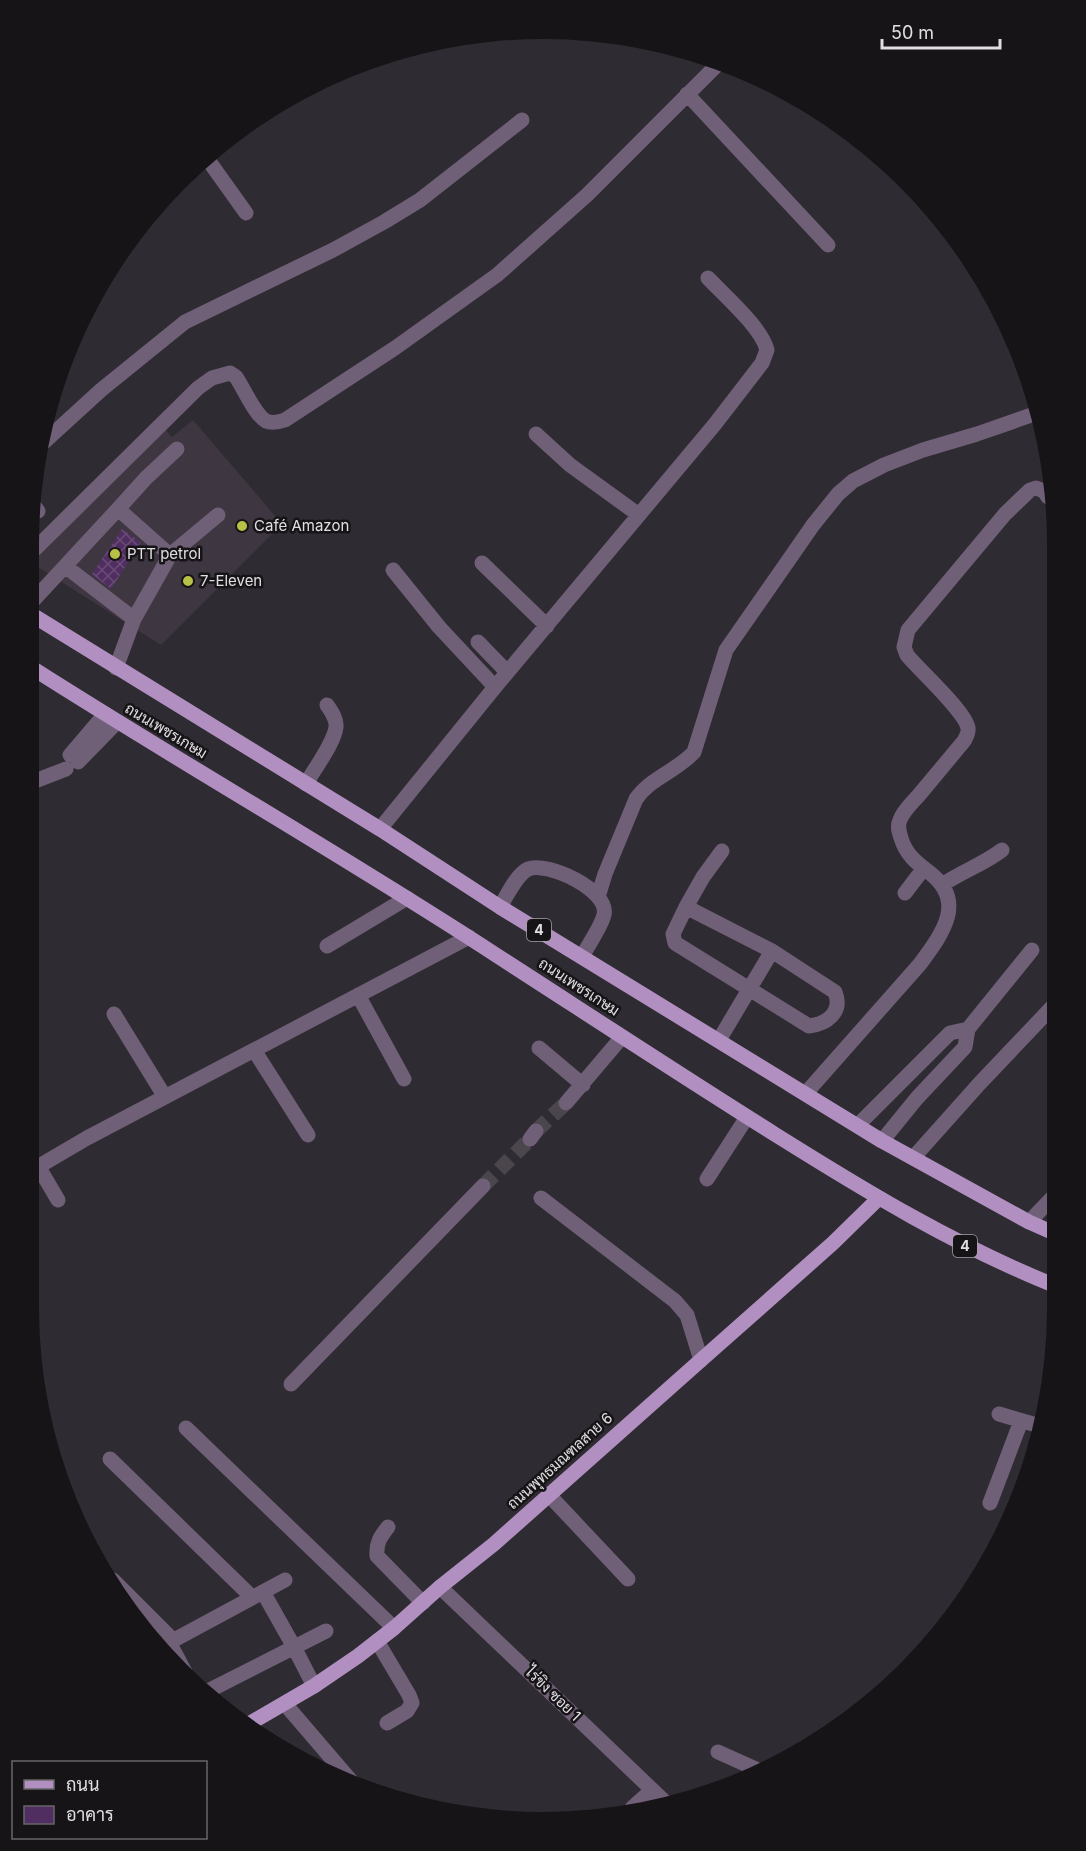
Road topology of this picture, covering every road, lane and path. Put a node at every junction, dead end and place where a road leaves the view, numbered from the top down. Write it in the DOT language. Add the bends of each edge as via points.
graph roads {
  1 [pos="713,69"];
  2 [pos="687,94"];
  3 [pos="522,120"];
  4 [pos="211,164"];
  5 [pos="246,213"];
  6 [pos="828,245"];
  7 [pos="708,278"];
  8 [pos="1031,415"];
  9 [pos="536,434"];
  10 [pos="51,435"];
  11 [pos="177,449"];
  12 [pos="1044,491"];
  13 [pos="118,509"];
  14 [pos="218,515"];
  15 [pos="639,515"];
  16 [pos="39,545"];
  17 [pos="170,555"];
  18 [pos="482,563"];
  19 [pos="65,567"];
  20 [pos="393,570"];
  21 [pos="39,595"];
  22 [pos="39,619"];
  23 [pos="134,619"];
  24 [pos="547,626"];
  25 [pos="478,642"];
  26 [pos="116,668"];
  27 [pos="39,672"];
  28 [pos="507,672"];
  29 [pos="495,687"];
  30 [pos="327,705"];
  31 [pos="111,718"];
  32 [pos="39,775"];
  33 [pos="306,784"];
  34 [pos="380,829"];
  35 [pos="1002,850"];
  36 [pos="722,851"];
  37 [pos="924,868"];
  38 [pos="942,885"];
  39 [pos="905,893"];
  40 [pos="598,897"];
  41 [pos="407,898"];
  42 [pos="500,907"];
  43 [pos="686,907"];
  44 [pos="469,937"];
  45 [pos="327,946"];
  46 [pos="1032,950"];
  47 [pos="772,951"];
  48 [pos="582,957"];
  49 [pos="746,992"];
  50 [pos="358,995"];
  51 [pos="1047,1012"];
  52 [pos="114,1014"];
  53 [pos="968,1029"];
  54 [pos="622,1036"];
  55 [pos="719,1040"];
  56 [pos="539,1048"];
  57 [pos="254,1050"];
  58 [pos="404,1079"];
  59 [pos="583,1085"];
  60 [pos="897,1085"];
  61 [pos="806,1093"];
  62 [pos="165,1097"];
  63 [pos="917,1098"];
  64 [pos="566,1103"];
  65 [pos="747,1117"];
  66 [pos="858,1125"];
  67 [pos="308,1135"];
  68 [pos="882,1141"];
  69 [pos="913,1158"];
  70 [pos="39,1166"];
  71 [pos="39,1176"];
  72 [pos="707,1179"];
  73 [pos="483,1186"];
  74 [pos="541,1198"];
  75 [pos="878,1199"];
  76 [pos="58,1200"];
  77 [pos="1047,1203"];
  78 [pos="1029,1222"];
  79 [pos="1047,1230"];
  80 [pos="1047,1282"];
  81 [pos="701,1360"];
  82 [pos="291,1384"];
  83 [pos="999,1414"];
  84 [pos="1022,1420"];
  85 [pos="1033,1424"];
  86 [pos="186,1428"];
  87 [pos="110,1459"];
  88 [pos="549,1495"];
  89 [pos="990,1503"];
  90 [pos="388,1527"];
  91 [pos="628,1579"];
  92 [pos="285,1580"];
  93 [pos="440,1587"];
  94 [pos="257,1594"];
  95 [pos="423,1603"];
  96 [pos="141,1612"];
  97 [pos="394,1628"];
  98 [pos="326,1631"];
  99 [pos="377,1641"];
  100 [pos="168,1643"];
  101 [pos="294,1647"];
  102 [pos="314,1686"];
  103 [pos="213,1689"];
  104 [pos="285,1704"];
  105 [pos="254,1721"];
  106 [pos="387,1724"];
  107 [pos="718,1752"];
  108 [pos="750,1767"];
  109 [pos="342,1770"];
  110 [pos="652,1790"];
  111 [pos="660,1798"];
  112 [pos="638,1803"];
  1 -- 2 [label="street"];
  2 -- 6 [label="street"];
  2 -- 16 [label="street" via="587,195 497,275 395,348 285,420 276,422 260,416 236,376 230,373 212,378"];
  3 -- 10 [label="street" via="420,200 384,222 185,322"];
  4 -- 5 [label="street"];
  7 -- 15 [label="street" via="748,320 767,350 762,363 722,416"];
  8 -- 40 [label="street" via="884,465 838,494 726,650 694,752 643,788 636,799"];
  9 -- 15 [label="street" via="585,477"];
  11 -- 13 [label="street"];
  12 -- 37 [label="street" via="1030,490 1005,514 908,630 904,640 907,655 953,705 968,729 964,741 900,819 902,841 912,860"];
  13 -- 17 [label="street"];
  13 -- 19 [label="street"];
  14 -- 17 [label="street"];
  15 -- 24 [label="street"];
  17 -- 23 [label="street"];
  18 -- 24 [label="street"];
  19 -- 21 [label="street"];
  19 -- 23 [label="street"];
  20 -- 29 [label="street"];
  22 -- 26 [label="main road, ถนนเพชรเกษม / 4"];
  23 -- 26 [label="street"];
  24 -- 28 [label="street"];
  25 -- 28 [label="street"];
  26 -- 33 [label="main road, ถนนเพชรเกษม / 4"];
  27 -- 31 [label="main road, ถนนเพชรเกษม / 4"];
  28 -- 29 [label="street"];
  29 -- 34 [label="street"];
  30 -- 33 [label="street" via="336,727"];
  31 -- 32 [label="street" via="69,762"];
  31 -- 41 [label="main road, ถนนเพชรเกษม / 4"];
  33 -- 34 [label="main road, ถนนเพชรเกษม / 4"];
  34 -- 42 [label="main road, ถนนเพชรเกษม / 4"];
  35 -- 38 [label="street"];
  36 -- 43 [label="street"];
  37 -- 38 [label="street"];
  37 -- 39 [label="street"];
  38 -- 61 [label="street" via="950,904 937,941"];
  40 -- 42 [label="street" via="559,873 531,868 521,874"];
  40 -- 48 [label="street" via="604,915"];
  41 -- 44 [label="main road, ถนนเพชรเกษม / 4"];
  41 -- 45 [label="street"];
  42 -- 48 [label="main road, ถนนเพชรเกษม / 4"];
  43 -- 47 [label="street"];
  43 -- 49 [label="street" via="673,934 675,943"];
  44 -- 50 [label="street"];
  44 -- 54 [label="main road, ถนนเพชรเกษม / 4"];
  46 -- 53 [label="street"];
  47 -- 49 [label="street"];
  47 -- 49 [label="street" via="836,992 835,1014 828,1021 809,1026"];
  48 -- 55 [label="main road, ถนนเพชรเกษม / 4"];
  49 -- 55 [label="street"];
  50 -- 57 [label="street"];
  50 -- 58 [label="street"];
  51 -- 69 [label="street"];
  52 -- 62 [label="street"];
  53 -- 60 [label="street" via="950,1033"];
  53 -- 63 [label="street" via="965,1047"];
  54 -- 59 [label="street"];
  54 -- 65 [label="main road, ถนนเพชรเกษม / 4"];
  55 -- 61 [label="main road, ถนนเพชรเกษม / 4"];
  56 -- 59 [label="street"];
  57 -- 62 [label="street"];
  57 -- 67 [label="street"];
  59 -- 64 [label="street"];
  60 -- 63 [label="street"];
  60 -- 66 [label="street"];
  61 -- 66 [label="main road, ถนนเพชรเกษม / 4"];
  62 -- 70 [label="street"];
  63 -- 68 [label="street"];
  65 -- 72 [label="street"];
  65 -- 75 [label="main road, ถนนเพชรเกษม / 4"];
  66 -- 68 [label="main road, ถนนเพชรเกษม / 4"];
  68 -- 69 [label="main road, ถนนเพชรเกษม / 4"];
  69 -- 78 [label="main road, ถนนเพชรเกษม / 4"];
  71 -- 76 [label="street"];
  73 -- 82 [label="street"];
  74 -- 81 [label="street" via="675,1301 687,1315"];
  75 -- 80 [label="main road, ถนนเพชรเกษม / 4" via="989,1258"];
  75 -- 81 [label="main road, ถนนพุทธมณฑลสาย 6"];
  77 -- 78 [label="street"];
  78 -- 79 [label="main road, ถนนเพชรเกษม / 4"];
  81 -- 88 [label="main road, ถนนพุทธมณฑลสาย 6"];
  83 -- 84 [label="street"];
  84 -- 85 [label="street"];
  84 -- 89 [label="street"];
  86 -- 97 [label="street"];
  87 -- 94 [label="street"];
  88 -- 91 [label="street"];
  88 -- 93 [label="main road, ถนนพุทธมณฑลสาย 6"];
  90 -- 95 [label="street" via="376,1547 377,1556"];
  92 -- 94 [label="street"];
  93 -- 95 [label="main road, ถนนพุทธมณฑลสาย 6"];
  93 -- 110 [label="street, ไร่ขิง ซอย 1"];
  94 -- 100 [label="street"];
  94 -- 101 [label="street"];
  95 -- 97 [label="main road, ถนนพุทธมณฑลสาย 6"];
  96 -- 100 [label="street"];
  97 -- 99 [label="main road, ถนนพุทธมณฑลสาย 6"];
  98 -- 101 [label="street"];
  99 -- 102 [label="main road, ถนนพุทธมณฑลสาย 6"];
  99 -- 106 [label="street" via="412,1703"];
  101 -- 102 [label="street"];
  101 -- 103 [label="street"];
  102 -- 104 [label="main road, ถนนพุทธมณฑลสาย 6"];
  104 -- 105 [label="main road, ถนนพุทธมณฑลสาย 6"];
  104 -- 109 [label="street"];
  107 -- 108 [label="street"];
  110 -- 111 [label="street, ไร่ขิง ซอย 1"];
  110 -- 112 [label="street"];
}
